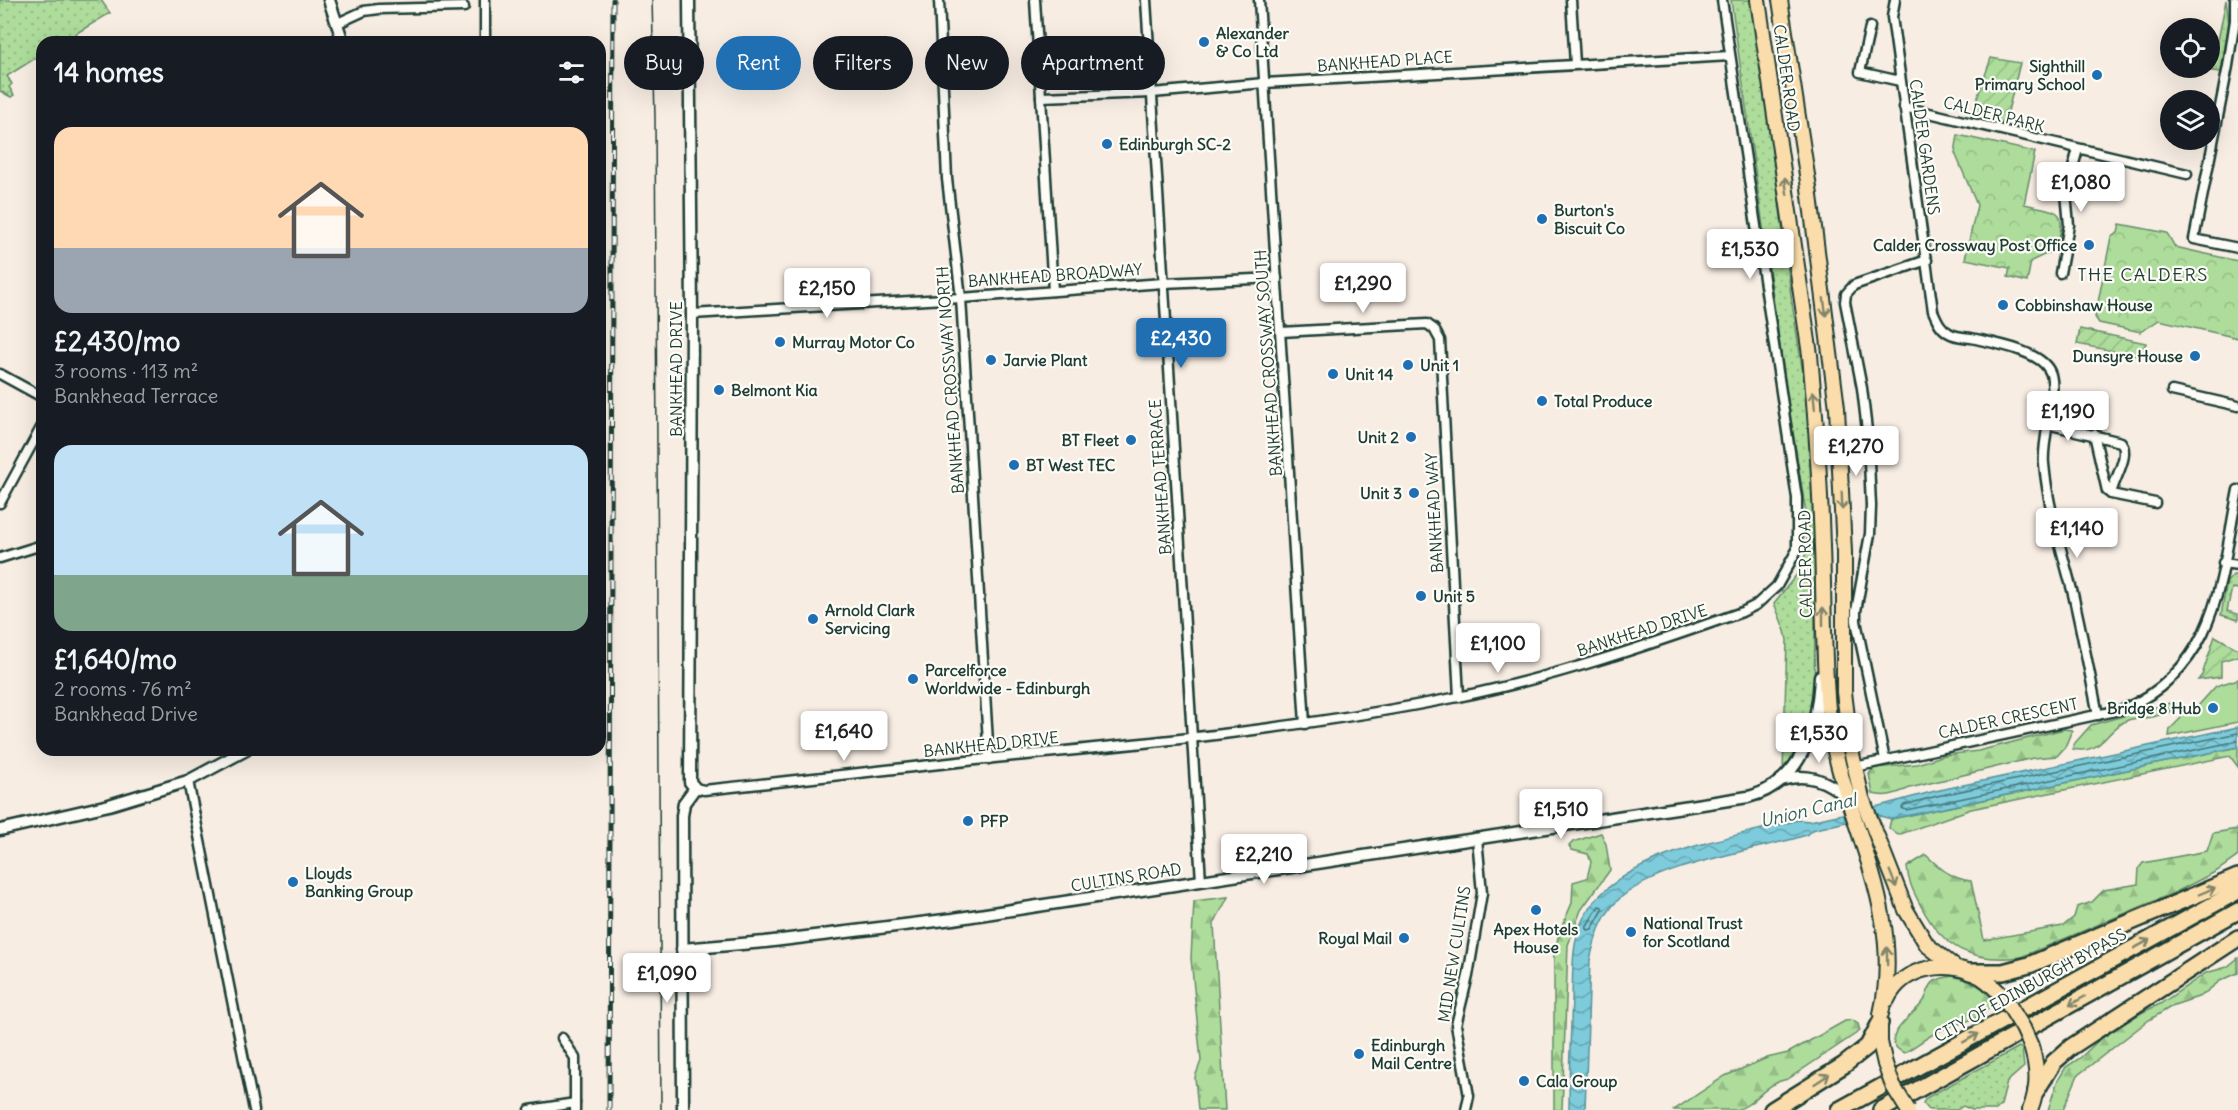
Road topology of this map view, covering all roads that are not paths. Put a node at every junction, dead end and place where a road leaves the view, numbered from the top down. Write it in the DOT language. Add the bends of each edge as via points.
graph roads {
  1 [pos="329,0"];
  2 [pos="485,0"];
  3 [pos="689,0"];
  4 [pos="939,0"];
  5 [pos="1035,0"];
  6 [pos="1146,0"];
  7 [pos="1259,0"];
  8 [pos="1571,0"];
  9 [pos="1722,0"];
  10 [pos="1758,0"];
  11 [pos="1780,0"];
  12 [pos="1894,0"];
  13 [pos="2235,0"];
  14 [pos="464,7"];
  15 [pos="338,22"];
  16 [pos="1870,27"];
  17 [pos="342,36"];
  18 [pos="485,36"];
  19 [pos="1730,56"];
  20 [pos="1575,64"];
  21 [pos="1900,81"];
  22 [pos="1265,83"];
  23 [pos="1152,93"];
  24 [pos="1041,97"];
  25 [pos="1904,107"];
  26 [pos="2078,149"];
  27 [pos="2187,174"];
  28 [pos="2238,248"];
  29 [pos="1927,260"];
  30 [pos="2060,273"];
  31 [pos="1277,278"];
  32 [pos="1163,283"];
  33 [pos="1053,291"];
  34 [pos="961,298"];
  35 [pos="692,314"];
  36 [pos="1281,332"];
  37 [pos="0,374"];
  38 [pos="2172,391"];
  39 [pos="36,394"];
  40 [pos="2238,406"];
  41 [pos="2047,424"];
  42 [pos="2094,434"];
  43 [pos="36,437"];
  44 [pos="2238,490"];
  45 [pos="2111,494"];
  46 [pos="0,503"];
  47 [pos="2155,503"];
  48 [pos="36,547"];
  49 [pos="0,558"];
  50 [pos="1790,563"];
  51 [pos="2223,563"];
  52 [pos="2238,565"];
  53 [pos="1823,643"];
  54 [pos="1459,697"];
  55 [pos="2098,715"];
  56 [pos="1305,724"];
  57 [pos="1191,739"];
  58 [pos="235,756"];
  59 [pos="989,759"];
  60 [pos="1885,760"];
  61 [pos="1855,767"];
  62 [pos="1781,780"];
  63 [pos="188,781"];
  64 [pos="695,788"];
  65 [pos="1848,800"];
  66 [pos="0,830"];
  67 [pos="1477,837"];
  68 [pos="2238,877"];
  69 [pos="1201,881"];
  70 [pos="2238,891"];
  71 [pos="2238,911"];
  72 [pos="2238,938"];
  73 [pos="682,949"];
  74 [pos="1963,970"];
  75 [pos="1880,1018"];
  76 [pos="562,1038"];
  77 [pos="2036,1091"];
  78 [pos="575,1107"];
  79 [pos="254,1110"];
  80 [pos="530,1110"];
  81 [pos="683,1110"];
  82 [pos="1466,1110"];
  83 [pos="1772,1110"];
  84 [pos="1839,1110"];
  85 [pos="1881,1110"];
  86 [pos="1908,1110"];
  87 [pos="2030,1110"];
  1 -- 15 [label="street"];
  2 -- 18 [label="street"];
  3 -- 35 [label="street, BANKHEAD DRIVE"];
  4 -- 34 [label="street, BANKHEAD CROSSWAY NORTH" via="947,180"];
  5 -- 24 [label="street"];
  6 -- 23 [label="street, BANKHEAD TERRACE"];
  7 -- 22 [label="street, BANKHEAD CROSSWAY SOUTH"];
  8 -- 20 [label="street"];
  9 -- 19 [label="street, CALDER ROAD"];
  53 -- 10 [label="main road, CALDER ROAD, one-way" via="1820,495 1811,366"];
  11 -- 61 [label="main road, CALDER ROAD, one-way" via="1834,378 1842,507 1844,692"];
  12 -- 21 [label="street, CALDER GARDENS" via="1892,17"];
  13 -- 28 [label="street" via="2228,66 2194,239"];
  14 -- 15 [label="street" via="370,10"];
  15 -- 17 [label="street"];
  16 -- 21 [label="street" via="1860,72"];
  19 -- 20 [label="street, BANKHEAD PLACE"];
  19 -- 50 [label="street, CALDER ROAD" via="1797,498 1797,550"];
  20 -- 22 [label="street, BANKHEAD PLACE"];
  21 -- 25 [label="street, CALDER GARDENS"];
  22 -- 23 [label="street, BANKHEAD PLACE"];
  22 -- 31 [label="street, BANKHEAD CROSSWAY SOUTH"];
  23 -- 24 [label="street, BANKHEAD PLACE"];
  23 -- 32 [label="street, BANKHEAD TERRACE"];
  24 -- 33 [label="street"];
  25 -- 26 [label="street, CALDER PARK"];
  25 -- 29 [label="street, CALDER GARDENS"];
  26 -- 27 [label="street, CALDER PARK"];
  26 -- 30 [label="street" via="2066,193 2069,225"];
  29 -- 41 [label="street, CALDER GARDENS" via="1933,311 1940,326 1950,334 1993,343 2044,362 2054,382"];
  29 -- 60 [label="street" via="1854,285 1845,302 1862,388 1871,506 1856,621"];
  31 -- 32 [label="street, BANKHEAD BROADWAY"];
  31 -- 36 [label="street, BANKHEAD CROSSWAY SOUTH"];
  32 -- 33 [label="street, BANKHEAD BROADWAY"];
  32 -- 57 [label="street, BANKHEAD TERRACE"];
  33 -- 34 [label="street, BANKHEAD BROADWAY"];
  34 -- 35 [label="street, BANKHEAD BROADWAY"];
  34 -- 59 [label="street, BANKHEAD CROSSWAY NORTH"];
  35 -- 64 [label="street, BANKHEAD DRIVE" via="690,782"];
  36 -- 54 [label="street, BANKHEAD WAY" via="1427,324 1440,340"];
  36 -- 56 [label="street, BANKHEAD CROSSWAY SOUTH"];
  37 -- 39 [label="street"];
  38 -- 40 [label="street"];
  41 -- 42 [label="street"];
  41 -- 55 [label="street, CALDER GARDENS" via="2044,465"];
  42 -- 45 [label="street" via="2105,485"];
  42 -- 45 [label="street" via="2119,440 2125,447"];
  43 -- 46 [label="street"];
  44 -- 51 [label="street, CALDER CRESCENT"];
  45 -- 47 [label="street"];
  48 -- 49 [label="street"];
  50 -- 54 [label="street, BANKHEAD DRIVE" via="1777,586 1742,612 1555,674"];
  51 -- 52 [label="street"];
  51 -- 55 [label="street, CALDER CRESCENT" via="2209,621 2199,644 2182,666 2148,698"];
  53 -- 62 [label="street, CULTINS ROAD" via="1814,726 1797,761"];
  53 -- 65 [label="main road, CALDER ROAD" via="1828,710"];
  54 -- 56 [label="street, BANKHEAD DRIVE"];
  55 -- 60 [label="street, CALDER CRESCENT"];
  56 -- 57 [label="street, BANKHEAD DRIVE"];
  57 -- 59 [label="street, BANKHEAD DRIVE"];
  57 -- 69 [label="street, BANKHEAD TERRACE"];
  58 -- 63 [label="street"];
  59 -- 64 [label="street, BANKHEAD DRIVE"];
  60 -- 61 [label="street, CALDER CRESCENT"];
  61 -- 74 [label="main road, CALDER ROAD, one-way" via="1862,798 1893,882 1919,934 1934,952"];
  62 -- 65 [label="street, CULTINS ROAD" via="1794,776 1818,778"];
  62 -- 67 [label="street, CULTINS ROAD" via="1748,797"];
  63 -- 66 [label="street" via="90,810"];
  63 -- 79 [label="street"];
  64 -- 73 [label="street" via="683,809"];
  75 -- 65 [label="main road, CALDER ROAD, one-way" via="1887,983 1886,934 1876,883"];
  67 -- 69 [label="street, CULTINS ROAD"];
  67 -- 82 [label="street, MID NEW CULTINS" via="1482,893 1456,1025 1469,1096"];
  74 -- 68 [label="highway, one-way" via="2002,972 2029,965"];
  69 -- 73 [label="street, CULTINS ROAD" via="953,919"];
  84 -- 70 [label="highway, CITY OF EDINBURGH BYPASS, one-way"];
  71 -- 85 [label="highway, one-way"];
  72 -- 77 [label="highway" via="2072,1047 2054,1062"];
  73 -- 81 [label="street"];
  74 -- 75 [label="main road" via="1927,968 1907,977 1891,992"];
  74 -- 77 [label="main road, CALDER ROAD, bridge" via="1989,983 2005,999 2023,1028 2037,1071"];
  83 -- 75 [label="highway, one-way" via="1868,1046"];
  75 -- 86 [label="main road, CALDER ROAD, bridge" via="1885,1064"];
  76 -- 78 [label="street" via="575,1058"];
  77 -- 87 [label="main road, CALDER ROAD"];
  78 -- 80 [label="street"];
}
